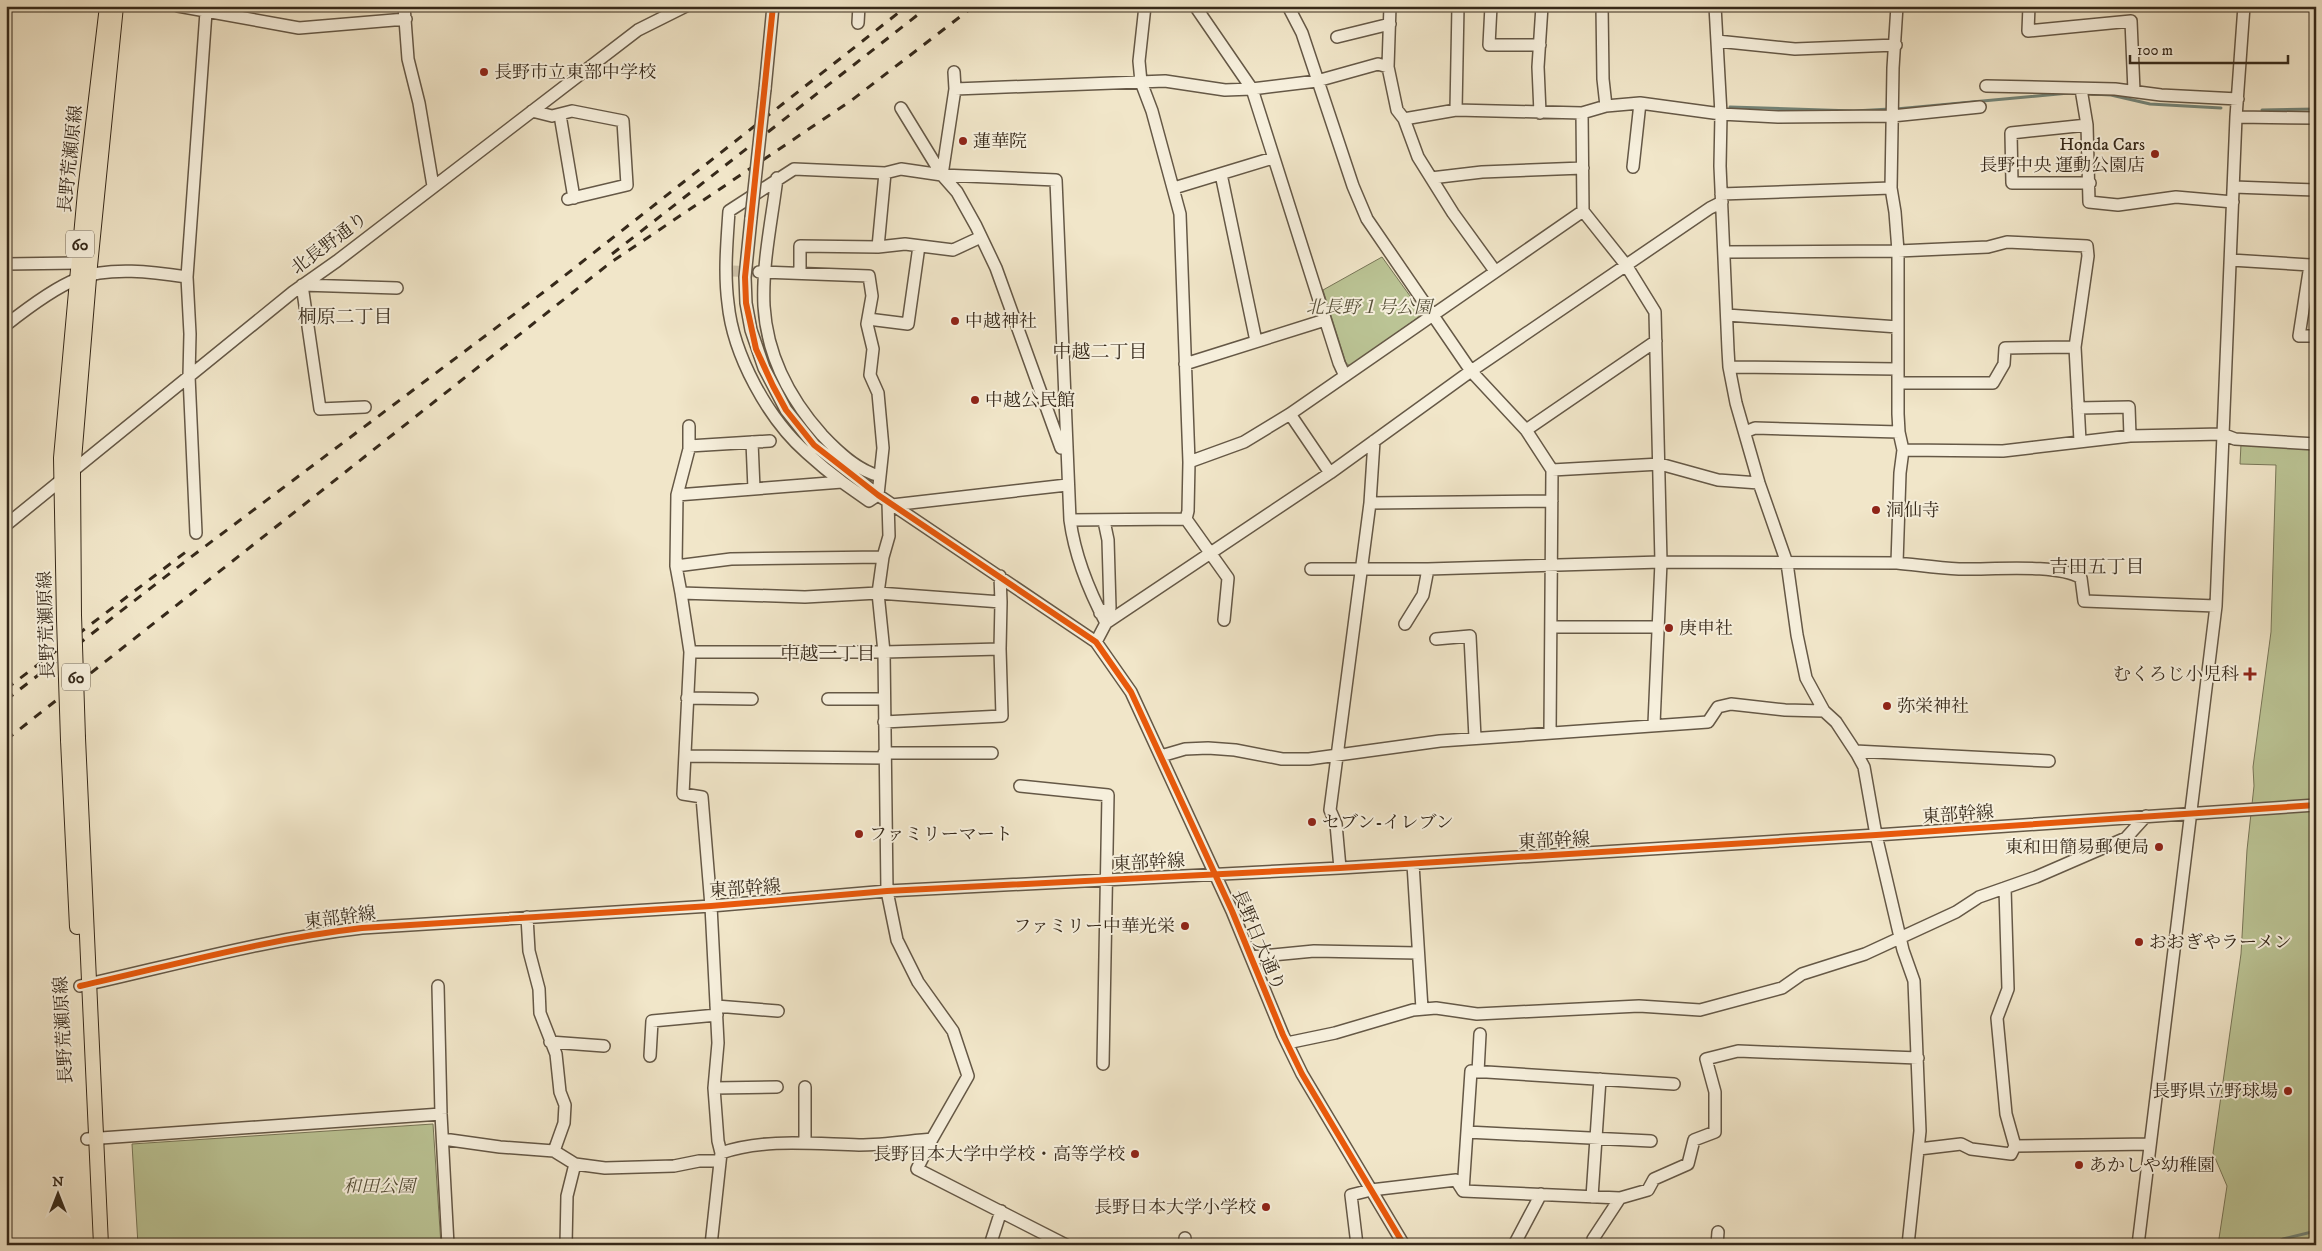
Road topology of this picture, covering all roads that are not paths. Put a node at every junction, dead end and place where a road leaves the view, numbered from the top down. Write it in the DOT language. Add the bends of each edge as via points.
graph roads {
  1 [pos="106,6"];
  2 [pos="116,6"];
  3 [pos="178,6"];
  4 [pos="404,6"];
  5 [pos="686,6"];
  6 [pos="772,6"];
  7 [pos="859,6"];
  8 [pos="1145,6"];
  9 [pos="1195,6"];
  10 [pos="1288,6"];
  11 [pos="1390,6"];
  12 [pos="1458,6"];
  13 [pos="1491,6"];
  14 [pos="1542,6"];
  15 [pos="1602,6"];
  16 [pos="1715,6"];
  17 [pos="1897,6"];
  18 [pos="2028,6"];
  19 [pos="2244,6"];
  20 [pos="206,12"];
  21 [pos="406,19"];
  22 [pos="858,23"];
  23 [pos="1390,24"];
  24 [pos="1337,37"];
  25 [pos="1717,41"];
  26 [pos="1896,44"];
  27 [pos="1540,45"];
  28 [pos="1388,67"];
  29 [pos="954,72"];
  30 [pos="1317,81"];
  31 [pos="1141,82"];
  32 [pos="1986,86"];
  33 [pos="955,89"];
  34 [pos="1252,89"];
  35 [pos="2080,89"];
  36 [pos="2134,91"];
  37 [pos="2238,99"];
  38 [pos="1640,103"];
  39 [pos="1606,106"];
  40 [pos="1980,107"];
  41 [pos="901,108"];
  42 [pos="1456,110"];
  43 [pos="1892,110"];
  44 [pos="532,111"];
  45 [pos="1540,113"];
  46 [pos="1582,113"];
  47 [pos="560,114"];
  48 [pos="1721,114"];
  49 [pos="2236,117"];
  50 [pos="1404,118"];
  51 [pos="2316,118"];
  52 [pos="2087,125"];
  53 [pos="1273,158"];
  54 [pos="1633,167"];
  55 [pos="1583,168"];
  56 [pos="885,173"];
  57 [pos="942,174"];
  58 [pos="1221,174"];
  59 [pos="777,178"];
  60 [pos="1431,178"];
  61 [pos="2090,183"];
  62 [pos="433,186"];
  63 [pos="2234,187"];
  64 [pos="1174,188"];
  65 [pos="1890,188"];
  66 [pos="2316,190"];
  67 [pos="1721,198"];
  68 [pos="2233,202"];
  69 [pos="1583,211"];
  70 [pos="981,237"];
  71 [pos="878,246"];
  72 [pos="919,246"];
  73 [pos="1898,251"];
  74 [pos="1725,252"];
  75 [pos="2231,260"];
  76 [pos="6,264"];
  77 [pos="78,264"];
  78 [pos="2313,264"];
  79 [pos="1626,265"];
  80 [pos="1496,271"];
  81 [pos="762,273"];
  82 [pos="800,273"];
  83 [pos="83,277"];
  84 [pos="187,277"];
  85 [pos="302,286"];
  86 [pos="397,288"];
  87 [pos="1432,316"];
  88 [pos="1728,316"];
  89 [pos="868,320"];
  90 [pos="1325,320"];
  91 [pos="6,325"];
  92 [pos="1898,327"];
  93 [pos="2316,336"];
  94 [pos="1256,341"];
  95 [pos="1656,342"];
  96 [pos="2075,347"];
  97 [pos="1186,364"];
  98 [pos="1730,367"];
  99 [pos="1897,369"];
  100 [pos="1471,371"];
  101 [pos="189,376"];
  102 [pos="1345,376"];
  103 [pos="1898,383"];
  104 [pos="365,407"];
  105 [pos="2078,408"];
  106 [pos="1290,414"];
  107 [pos="689,426"];
  108 [pos="1526,430"];
  109 [pos="1745,432"];
  110 [pos="1899,432"];
  111 [pos="2222,434"];
  112 [pos="2130,436"];
  113 [pos="2080,440"];
  114 [pos="770,441"];
  115 [pos="1374,441"];
  116 [pos="752,442"];
  117 [pos="2316,444"];
  118 [pos="689,446"];
  119 [pos="1061,448"];
  120 [pos="1903,450"];
  121 [pos="1189,462"];
  122 [pos="1660,464"];
  123 [pos="1552,470"];
  124 [pos="73,472"];
  125 [pos="1330,473"];
  126 [pos="880,476"];
  127 [pos="60,482"];
  128 [pos="842,482"];
  129 [pos="1759,482"];
  130 [pos="1067,485"];
  131 [pos="754,489"];
  132 [pos="677,496"];
  133 [pos="886,501"];
  134 [pos="1552,501"];
  135 [pos="1370,503"];
  136 [pos="1186,519"];
  137 [pos="1070,520"];
  138 [pos="1104,521"];
  139 [pos="6,526"];
  140 [pos="196,533"];
  141 [pos="1211,553"];
  142 [pos="883,557"];
  143 [pos="1661,562"];
  144 [pos="1787,563"];
  145 [pos="1897,563"];
  146 [pos="676,566"];
  147 [pos="1552,566"];
  148 [pos="1311,569"];
  149 [pos="1361,569"];
  150 [pos="1428,569"];
  151 [pos="1000,576"];
  152 [pos="681,593"];
  153 [pos="878,594"];
  154 [pos="1001,602"];
  155 [pos="2216,606"];
  156 [pos="69,617"];
  157 [pos="1103,618"];
  158 [pos="1224,620"];
  159 [pos="1405,624"];
  160 [pos="1552,627"];
  161 [pos="1658,627"];
  162 [pos="1436,639"];
  163 [pos="1096,642"];
  164 [pos="1000,649"];
  165 [pos="690,652"];
  166 [pos="884,652"];
  167 [pos="687,698"];
  168 [pos="752,699"];
  169 [pos="828,699"];
  170 [pos="884,699"];
  171 [pos="1824,710"];
  172 [pos="884,722"];
  173 [pos="1654,724"];
  174 [pos="1550,733"];
  175 [pos="1475,738"];
  176 [pos="1855,751"];
  177 [pos="992,753"];
  178 [pos="1337,754"];
  179 [pos="686,756"];
  180 [pos="884,756"];
  181 [pos="1161,756"];
  182 [pos="2049,761"];
  183 [pos="1020,786"];
  184 [pos="2316,805"];
  185 [pos="2190,813"];
  186 [pos="2146,816"];
  187 [pos="1876,835"];
  188 [pos="1413,864"];
  189 [pos="1340,868"];
  190 [pos="1214,874"];
  191 [pos="1107,879"];
  192 [pos="2005,888"];
  193 [pos="887,891"];
  194 [pos="711,906"];
  195 [pos="527,917"];
  196 [pos="1901,938"];
  197 [pos="1418,953"];
  198 [pos="1251,957"];
  199 [pos="85,985"];
  200 [pos="438,986"];
  201 [pos="1422,1009"];
  202 [pos="717,1011"];
  203 [pos="778,1011"];
  204 [pos="1480,1034"];
  205 [pos="550,1042"];
  206 [pos="1287,1043"];
  207 [pos="604,1046"];
  208 [pos="650,1056"];
  209 [pos="1918,1058"];
  210 [pos="1103,1064"];
  211 [pos="1478,1072"];
  212 [pos="1600,1080"];
  213 [pos="1674,1084"];
  214 [pos="777,1087"];
  215 [pos="805,1087"];
  216 [pos="714,1088"];
  217 [pos="441,1114"];
  218 [pos="1467,1132"];
  219 [pos="91,1138"];
  220 [pos="1596,1138"];
  221 [pos="443,1139"];
  222 [pos="932,1139"];
  223 [pos="1651,1141"];
  224 [pos="805,1144"];
  225 [pos="2150,1144"];
  226 [pos="2015,1146"];
  227 [pos="1919,1149"];
  228 [pos="554,1151"];
  229 [pos="720,1157"];
  230 [pos="574,1164"];
  231 [pos="1371,1190"];
  232 [pos="1463,1191"];
  233 [pos="1541,1194"];
  234 [pos="1592,1197"];
  235 [pos="1620,1198"];
  236 [pos="1000,1211"];
  237 [pos="1718,1232"];
  238 [pos="92,1245"];
  239 [pos="101,1245"];
  240 [pos="448,1245"];
  241 [pos="566,1245"];
  242 [pos="572,1245"];
  243 [pos="711,1245"];
  244 [pos="990,1245"];
  245 [pos="1066,1245"];
  246 [pos="1357,1245"];
  247 [pos="1404,1245"];
  248 [pos="1514,1245"];
  249 [pos="1593,1245"];
  250 [pos="1717,1245"];
  251 [pos="1908,1245"];
  252 [pos="2138,1245"];
  1 -- 77 [label="main road, 長野荒瀬原線 / 60"];
  2 -- 83 [label="main road, 長野荒瀬原線 / 60"];
  3 -- 20 [label="street"];
  4 -- 21 [label="street"];
  5 -- 44 [label="street, 北長野通り" via="638,30"];
  6 -- 133 [label="street, bridge" via="745,277 750,330 764,368 786,410 814,444"];
  7 -- 22 [label="street"];
  8 -- 31 [label="street" via="1139,61"];
  9 -- 34 [label="street"];
  10 -- 30 [label="street" via="1302,33"];
  11 -- 23 [label="street"];
  12 -- 42 [label="street"];
  13 -- 27 [label="street" via="1489,45"];
  14 -- 27 [label="street"];
  15 -- 39 [label="street"];
  16 -- 25 [label="street"];
  17 -- 26 [label="street"];
  18 -- 36 [label="street" via="2028,32 2131,21"];
  19 -- 37 [label="street"];
  20 -- 21 [label="street" via="299,28"];
  20 -- 84 [label="street"];
  21 -- 62 [label="street" via="408,59"];
  23 -- 24 [label="street"];
  23 -- 28 [label="street"];
  25 -- 26 [label="street" via="1795,49"];
  25 -- 48 [label="street"];
  26 -- 43 [label="street"];
  27 -- 45 [label="street"];
  28 -- 30 [label="street" via="1378,64"];
  28 -- 50 [label="street" via="1397,110"];
  29 -- 33 [label="street"];
  30 -- 34 [label="street"];
  30 -- 87 [label="street" via="1367,219"];
  31 -- 33 [label="street"];
  31 -- 34 [label="street" via="1186,83 1225,90"];
  31 -- 64 [label="street"];
  32 -- 35 [label="street"];
  33 -- 57 [label="street"];
  34 -- 53 [label="street"];
  35 -- 36 [label="street"];
  35 -- 52 [label="street"];
  36 -- 37 [label="street"];
  37 -- 49 [label="street"];
  38 -- 39 [label="street"];
  38 -- 48 [label="street"];
  38 -- 54 [label="street"];
  39 -- 46 [label="street"];
  40 -- 43 [label="street"];
  41 -- 57 [label="street"];
  42 -- 45 [label="street"];
  42 -- 50 [label="street"];
  43 -- 48 [label="street" via="1778,117"];
  43 -- 65 [label="street"];
  44 -- 47 [label="street" via="552,116"];
  44 -- 62 [label="street, 北長野通り"];
  45 -- 46 [label="street"];
  46 -- 55 [label="street"];
  47 -- 47 [label="street" via="572,111 623,122 626,185 571,198"];
  48 -- 67 [label="street"];
  49 -- 51 [label="street"];
  49 -- 63 [label="street"];
  50 -- 60 [label="street" via="1418,157"];
  52 -- 61 [label="street"];
  52 -- 61 [label="street" via="2011,133 2012,183"];
  53 -- 58 [label="street"];
  53 -- 90 [label="street"];
  55 -- 60 [label="street" via="1482,172"];
  55 -- 69 [label="street"];
  56 -- 57 [label="street" via="901,169"];
  56 -- 59 [label="street" via="794,169"];
  56 -- 71 [label="street"];
  57 -- 70 [label="street"];
  57 -- 130 [label="street" via="1056,180"];
  58 -- 64 [label="street"];
  58 -- 94 [label="street"];
  59 -- 81 [label="street"];
  59 -- 128 [label="street" via="729,211 728,306 752,381 805,452"];
  60 -- 80 [label="street"];
  61 -- 68 [label="street" via="2089,202 2118,205 2176,197"];
  62 -- 85 [label="street, 北長野通り"];
  63 -- 66 [label="street"];
  63 -- 68 [label="street"];
  64 -- 97 [label="street" via="1180,214"];
  65 -- 67 [label="street"];
  65 -- 73 [label="street"];
  67 -- 74 [label="street"];
  67 -- 79 [label="street"];
  68 -- 75 [label="street"];
  69 -- 79 [label="street"];
  69 -- 80 [label="street"];
  70 -- 72 [label="street" via="953,250"];
  70 -- 119 [label="street" via="996,268"];
  71 -- 72 [label="street"];
  71 -- 82 [label="street" via="800,246"];
  72 -- 89 [label="street" via="908,324"];
  73 -- 74 [label="street"];
  73 -- 92 [label="street"];
  73 -- 96 [label="street" via="1988,247 2007,242 2087,246"];
  74 -- 88 [label="street"];
  75 -- 78 [label="street"];
  75 -- 111 [label="street"];
  76 -- 77 [label="street"];
  77 -- 83 [label="main road, 長野荒瀬原線 / 60"];
  78 -- 93 [label="street" via="2299,336"];
  79 -- 95 [label="street" via="1655,312"];
  79 -- 100 [label="street"];
  80 -- 87 [label="street"];
  81 -- 82 [label="street"];
  81 -- 126 [label="street" via="768,334 780,372 794,400 844,456"];
  82 -- 89 [label="street" via="868,276 872,296"];
  83 -- 84 [label="street" via="147,270"];
  83 -- 91 [label="street" via="64,285"];
  83 -- 124 [label="main road, 長野荒瀬原線 / 60"];
  83 -- 127 [label="main road, 長野荒瀬原線 / 60"];
  84 -- 101 [label="street"];
  85 -- 86 [label="street"];
  85 -- 101 [label="street, 北長野通り"];
  85 -- 104 [label="street" via="320,409"];
  87 -- 100 [label="street"];
  87 -- 102 [label="street"];
  88 -- 92 [label="street"];
  88 -- 98 [label="street"];
  89 -- 126 [label="street" via="873,350 870,376 878,393 884,448"];
  90 -- 94 [label="street"];
  90 -- 102 [label="street"];
  92 -- 99 [label="street"];
  94 -- 97 [label="street"];
  95 -- 108 [label="street"];
  95 -- 122 [label="street"];
  96 -- 103 [label="street" via="2006,348 2004,364 1993,383"];
  96 -- 105 [label="street"];
  97 -- 121 [label="street"];
  98 -- 99 [label="street"];
  98 -- 109 [label="street"];
  99 -- 103 [label="street"];
  100 -- 108 [label="street"];
  100 -- 115 [label="street"];
  101 -- 124 [label="street, 北長野通り"];
  101 -- 140 [label="street"];
  102 -- 106 [label="street"];
  103 -- 110 [label="street"];
  105 -- 112 [label="street" via="2129,407"];
  105 -- 113 [label="street"];
  106 -- 121 [label="street" via="1244,442"];
  106 -- 125 [label="street"];
  107 -- 118 [label="street"];
  108 -- 123 [label="street"];
  109 -- 110 [label="street" via="1755,428"];
  109 -- 129 [label="street"];
  110 -- 120 [label="street"];
  111 -- 112 [label="street"];
  111 -- 117 [label="street" via="2235,439"];
  111 -- 155 [label="street"];
  112 -- 113 [label="street"];
  113 -- 120 [label="street" via="2003,451"];
  114 -- 116 [label="street"];
  115 -- 125 [label="street"];
  115 -- 135 [label="street"];
  116 -- 118 [label="street"];
  116 -- 131 [label="street"];
  118 -- 132 [label="street"];
  120 -- 145 [label="street"];
  121 -- 136 [label="street"];
  122 -- 123 [label="street"];
  122 -- 129 [label="street" via="1718,480"];
  122 -- 143 [label="street"];
  123 -- 134 [label="street"];
  124 -- 127 [label="street, 北長野通り"];
  124 -- 156 [label="main road, 長野荒瀬原線 / 60"];
  125 -- 141 [label="street"];
  126 -- 133 [label="street"];
  127 -- 139 [label="street, 北長野通り"];
  127 -- 156 [label="main road, 長野荒瀬原線 / 60"];
  128 -- 131 [label="street"];
  128 -- 133 [label="street" via="869,500"];
  129 -- 144 [label="street"];
  130 -- 133 [label="street"];
  130 -- 137 [label="street"];
  131 -- 132 [label="street"];
  132 -- 146 [label="street"];
  133 -- 142 [label="street" via="889,536"];
  133 -- 151 [label="street"];
  134 -- 135 [label="street"];
  134 -- 147 [label="street"];
  135 -- 149 [label="street"];
  136 -- 138 [label="street"];
  136 -- 141 [label="street"];
  137 -- 138 [label="street"];
  137 -- 157 [label="street" via="1072,538 1090,594"];
  138 -- 157 [label="street" via="1108,540 1110,608"];
  141 -- 157 [label="street"];
  141 -- 158 [label="street" via="1228,578"];
  142 -- 146 [label="street" via="731,559"];
  142 -- 153 [label="street"];
  143 -- 144 [label="street"];
  143 -- 147 [label="street"];
  143 -- 161 [label="street"];
  144 -- 145 [label="street"];
  144 -- 171 [label="street" via="1806,678"];
  145 -- 155 [label="street" via="2073,573 2081,578 2084,601"];
  146 -- 152 [label="street"];
  147 -- 150 [label="street"];
  147 -- 160 [label="street"];
  148 -- 149 [label="street"];
  149 -- 150 [label="street"];
  149 -- 178 [label="street"];
  150 -- 159 [label="street" via="1423,595"];
  151 -- 154 [label="street"];
  151 -- 163 [label="street"];
  152 -- 153 [label="street" via="805,597"];
  152 -- 165 [label="street"];
  153 -- 154 [label="street"];
  153 -- 166 [label="street"];
  154 -- 164 [label="street"];
  155 -- 185 [label="street"];
  156 -- 199 [label="main road, 長野荒瀬原線 / 60, bridge"];
  157 -- 163 [label="street"];
  160 -- 161 [label="street"];
  160 -- 174 [label="street"];
  161 -- 173 [label="street"];
  162 -- 175 [label="street" via="1470,636"];
  163 -- 181 [label="street, 長野日大通り" via="1131,692"];
  164 -- 166 [label="street"];
  164 -- 172 [label="street" via="1002,716"];
  165 -- 166 [label="street"];
  165 -- 167 [label="street"];
  166 -- 170 [label="street"];
  167 -- 168 [label="street"];
  167 -- 179 [label="street"];
  169 -- 170 [label="street"];
  170 -- 172 [label="street"];
  171 -- 173 [label="street" via="1784,710 1731,704 1718,707 1708,722"];
  171 -- 176 [label="street"];
  172 -- 180 [label="street"];
  173 -- 174 [label="street"];
  174 -- 175 [label="street"];
  175 -- 178 [label="street"];
  176 -- 182 [label="street"];
  176 -- 187 [label="street" via="1864,767"];
  177 -- 180 [label="street"];
  178 -- 181 [label="street" via="1309,759 1282,758 1208,748 1186,749"];
  178 -- 189 [label="street" via="1330,810 1336,824"];
  179 -- 180 [label="street"];
  179 -- 194 [label="street" via="683,794 702,797"];
  180 -- 193 [label="street"];
  181 -- 190 [label="street, 長野日大通り"];
  183 -- 191 [label="street" via="1108,795"];
  184 -- 185 [label="street, 東部幹線"];
  185 -- 186 [label="street, 東部幹線"];
  185 -- 225 [label="street"];
  186 -- 187 [label="street, 東部幹線"];
  186 -- 192 [label="street" via="2126,838"];
  187 -- 188 [label="street, 東部幹線"];
  187 -- 196 [label="street"];
  188 -- 189 [label="street, 東部幹線"];
  188 -- 197 [label="street"];
  189 -- 190 [label="street, 東部幹線"];
  190 -- 191 [label="street, 東部幹線"];
  190 -- 198 [label="street, 長野日大通り"];
  191 -- 193 [label="street, 東部幹線"];
  191 -- 210 [label="street"];
  192 -- 196 [label="street" via="1979,897 1956,912"];
  192 -- 226 [label="street" via="2008,989 1997,1018 2006,1114"];
  193 -- 194 [label="street, 東部幹線"];
  193 -- 222 [label="street" via="897,940 918,982 953,1031 968,1076"];
  194 -- 195 [label="street, 東部幹線"];
  194 -- 202 [label="street"];
  195 -- 199 [label="street, 東部幹線" via="324,932"];
  195 -- 205 [label="street" via="540,1013"];
  196 -- 201 [label="street" via="1865,954 1802,974 1782,988 1700,1010 1639,1006 1477,1014"];
  196 -- 209 [label="street" via="1914,981"];
  197 -- 198 [label="street" via="1314,951"];
  197 -- 201 [label="street"];
  198 -- 206 [label="street, 長野日大通り"];
  199 -- 219 [label="main road, 長野荒瀬原線 / 60"];
  200 -- 217 [label="street"];
  201 -- 206 [label="street"];
  202 -- 203 [label="street"];
  202 -- 208 [label="street" via="652,1021"];
  202 -- 216 [label="street"];
  204 -- 211 [label="street"];
  205 -- 207 [label="street"];
  205 -- 228 [label="street" via="556,1054 560,1092 565,1106 564,1123"];
  206 -- 231 [label="street, 長野日大通り" via="1315,1098"];
  209 -- 227 [label="street"];
  209 -- 235 [label="street" via="1738,1051 1706,1059 1714,1092 1714,1132 1694,1140 1688,1164 1654,1179 1648,1190"];
  211 -- 212 [label="street"];
  211 -- 218 [label="street" via="1471,1071"];
  212 -- 213 [label="street"];
  212 -- 220 [label="street"];
  214 -- 216 [label="street"];
  215 -- 224 [label="street"];
  216 -- 229 [label="street"];
  217 -- 219 [label="street"];
  217 -- 221 [label="street"];
  218 -- 220 [label="street"];
  218 -- 232 [label="street"];
  219 -- 238 [label="main road, 長野荒瀬原線 / 60"];
  219 -- 239 [label="main road, 長野荒瀬原線 / 60"];
  220 -- 223 [label="street"];
  220 -- 234 [label="street"];
  221 -- 228 [label="street"];
  221 -- 240 [label="street"];
  222 -- 224 [label="street" via="862,1145"];
  222 -- 236 [label="street" via="917,1169"];
  224 -- 229 [label="street" via="738,1147"];
  225 -- 226 [label="street"];
  225 -- 252 [label="street"];
  226 -- 227 [label="street" via="2011,1154 1961,1144"];
  227 -- 251 [label="street"];
  228 -- 230 [label="street"];
  229 -- 230 [label="street" via="674,1166 605,1168"];
  229 -- 243 [label="street"];
  230 -- 241 [label="street" via="567,1196"];
  231 -- 232 [label="street" via="1456,1180"];
  231 -- 246 [label="street" via="1351,1195"];
  231 -- 247 [label="street, 長野日大通り"];
  232 -- 233 [label="street"];
  233 -- 234 [label="street"];
  233 -- 248 [label="street"];
  234 -- 235 [label="street"];
  235 -- 249 [label="street" via="1593,1238"];
  236 -- 244 [label="street"];
  236 -- 245 [label="street"];
  237 -- 250 [label="street"];
  241 -- 242 [label="street"];
}
